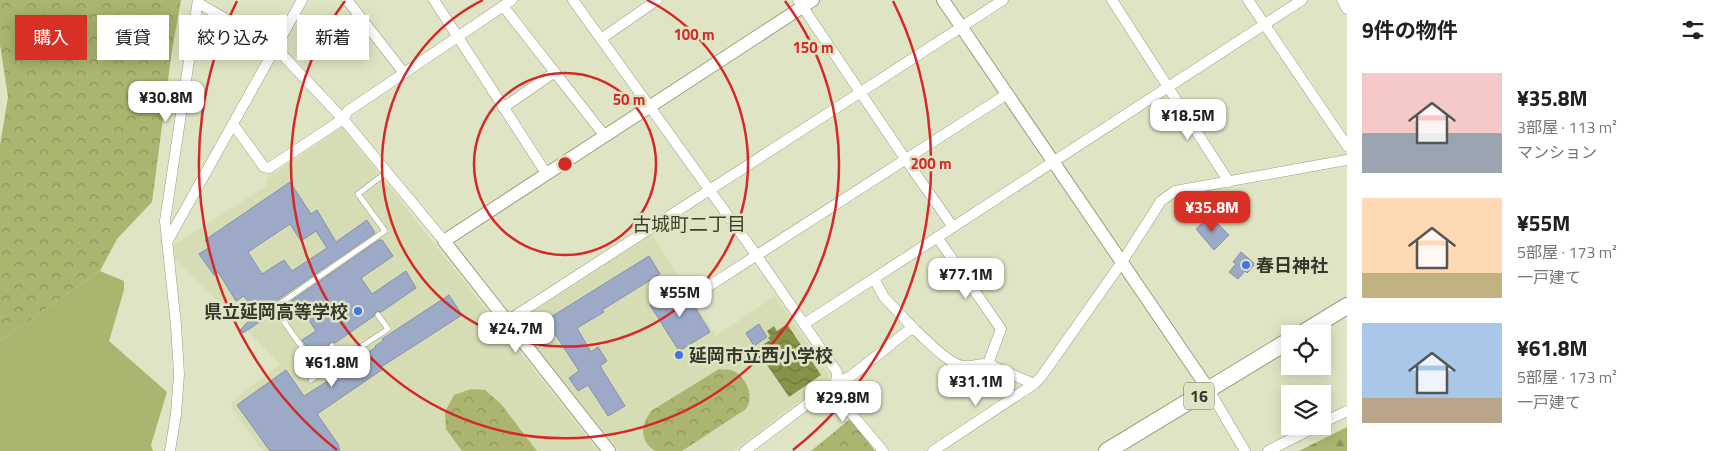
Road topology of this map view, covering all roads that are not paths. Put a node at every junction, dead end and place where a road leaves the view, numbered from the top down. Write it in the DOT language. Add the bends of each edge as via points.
graph roads {
  1 [pos="302,0"];
  2 [pos="347,0"];
  3 [pos="434,0"];
  4 [pos="512,0"];
  5 [pos="573,0"];
  6 [pos="657,0"];
  7 [pos="943,0"];
  8 [pos="1003,0"];
  9 [pos="1112,0"];
  10 [pos="1248,0"];
  11 [pos="1302,0"];
  12 [pos="1342,0"];
  13 [pos="198,2"];
  14 [pos="805,2"];
  15 [pos="502,6"];
  16 [pos="1347,9"];
  17 [pos="220,15"];
  18 [pos="1264,24"];
  19 [pos="287,27"];
  20 [pos="961,28"];
  21 [pos="457,37"];
  22 [pos="601,39"];
  23 [pos="268,60"];
  24 [pos="287,60"];
  25 [pos="555,72"];
  26 [pos="404,74"];
  27 [pos="1169,88"];
  28 [pos="861,92"];
  29 [pos="1007,94"];
  30 [pos="648,107"];
  31 [pos="503,108"];
  32 [pos="343,118"];
  33 [pos="233,124"];
  34 [pos="604,135"];
  35 [pos="1347,146"];
  36 [pos="906,160"];
  37 [pos="1347,160"];
  38 [pos="1054,162"];
  39 [pos="387,172"];
  40 [pos="546,174"];
  41 [pos="1229,182"];
  42 [pos="710,190"];
  43 [pos="954,227"];
  44 [pos="938,237"];
  45 [pos="444,241"];
  46 [pos="166,243"];
  47 [pos="758,256"];
  48 [pos="1122,262"];
  49 [pos="874,279"];
  50 [pos="692,297"];
  51 [pos="1347,306"];
  52 [pos="378,315"];
  53 [pos="507,321"];
  54 [pos="804,324"];
  55 [pos="1316,325"];
  56 [pos="915,330"];
  57 [pos="332,346"];
  58 [pos="1281,346"];
  59 [pos="342,360"];
  60 [pos="988,364"];
  61 [pos="320,374"];
  62 [pos="311,380"];
  63 [pos="835,383"];
  64 [pos="1034,384"];
  65 [pos="1209,390"];
  66 [pos="1347,411"];
  67 [pos="1331,419"];
  68 [pos="1299,435"];
  69 [pos="170,451"];
  70 [pos="609,451"];
  71 [pos="745,451"];
  72 [pos="883,451"];
  73 [pos="933,451"];
  74 [pos="1107,451"];
  75 [pos="1245,451"];
  76 [pos="1268,451"];
  1 -- 19 [label="street"];
  2 -- 26 [label="street"];
  3 -- 21 [label="street"];
  4 -- 15 [label="street"];
  5 -- 22 [label="street"];
  6 -- 22 [label="street"];
  7 -- 20 [label="street"];
  8 -- 20 [label="street"];
  9 -- 27 [label="street"];
  10 -- 18 [label="street"];
  11 -- 18 [label="street"];
  12 -- 16 [label="street"];
  13 -- 17 [label="street"];
  13 -- 46 [label="street" via="164,221"];
  14 -- 28 [label="street"];
  14 -- 30 [label="street"];
  15 -- 21 [label="street"];
  15 -- 25 [label="street"];
  18 -- 27 [label="street"];
  18 -- 35 [label="street"];
  20 -- 28 [label="street"];
  20 -- 29 [label="street"];
  21 -- 26 [label="street"];
  21 -- 31 [label="street"];
  22 -- 30 [label="street"];
  23 -- 33 [label="street"];
  24 -- 32 [label="street"];
  25 -- 31 [label="street"];
  25 -- 34 [label="street"];
  26 -- 32 [label="street" via="348,111"];
  27 -- 38 [label="street"];
  27 -- 41 [label="street"];
  28 -- 36 [label="street"];
  28 -- 42 [label="street"];
  29 -- 36 [label="street"];
  29 -- 38 [label="street"];
  30 -- 34 [label="street"];
  30 -- 42 [label="street"];
  31 -- 40 [label="street"];
  32 -- 33 [label="street" via="269,168 264,167"];
  32 -- 39 [label="street"];
  33 -- 46 [label="street"];
  34 -- 40 [label="street"];
  36 -- 43 [label="street"];
  36 -- 47 [label="street"];
  37 -- 41 [label="street"];
  38 -- 43 [label="street"];
  38 -- 48 [label="street"];
  39 -- 45 [label="street"];
  39 -- 61 [label="lane" via="358,194 385,231 278,305 277,312"];
  40 -- 45 [label="street"];
  41 -- 48 [label="street" via="1175,191 1162,201"];
  42 -- 47 [label="street"];
  42 -- 53 [label="street"];
  43 -- 44 [label="street"];
  44 -- 49 [label="street"];
  44 -- 60 [label="street" via="1001,330"];
  45 -- 53 [label="street"];
  46 -- 69 [label="street" via="180,374"];
  47 -- 50 [label="street"];
  47 -- 54 [label="street"];
  48 -- 64 [label="street"];
  48 -- 65 [label="street"];
  49 -- 54 [label="street"];
  49 -- 56 [label="street" via="884,297"];
  51 -- 55 [label="main road"];
  52 -- 59 [label="lane" via="388,328"];
  53 -- 70 [label="street"];
  54 -- 63 [label="street" via="837,372"];
  56 -- 60 [label="street" via="952,362 962,366"];
  56 -- 63 [label="street" via="910,330 851,376"];
  57 -- 59 [label="lane"];
  58 -- 65 [label="main road, 16"];
  59 -- 61 [label="lane"];
  60 -- 64 [label="street"];
  61 -- 62 [label="lane"];
  63 -- 71 [label="street"];
  63 -- 72 [label="street" via="835,394"];
  64 -- 73 [label="street"];
  65 -- 74 [label="main road, 16"];
  65 -- 75 [label="street"];
  66 -- 67 [label="street"];
  68 -- 76 [label="street"];
}
